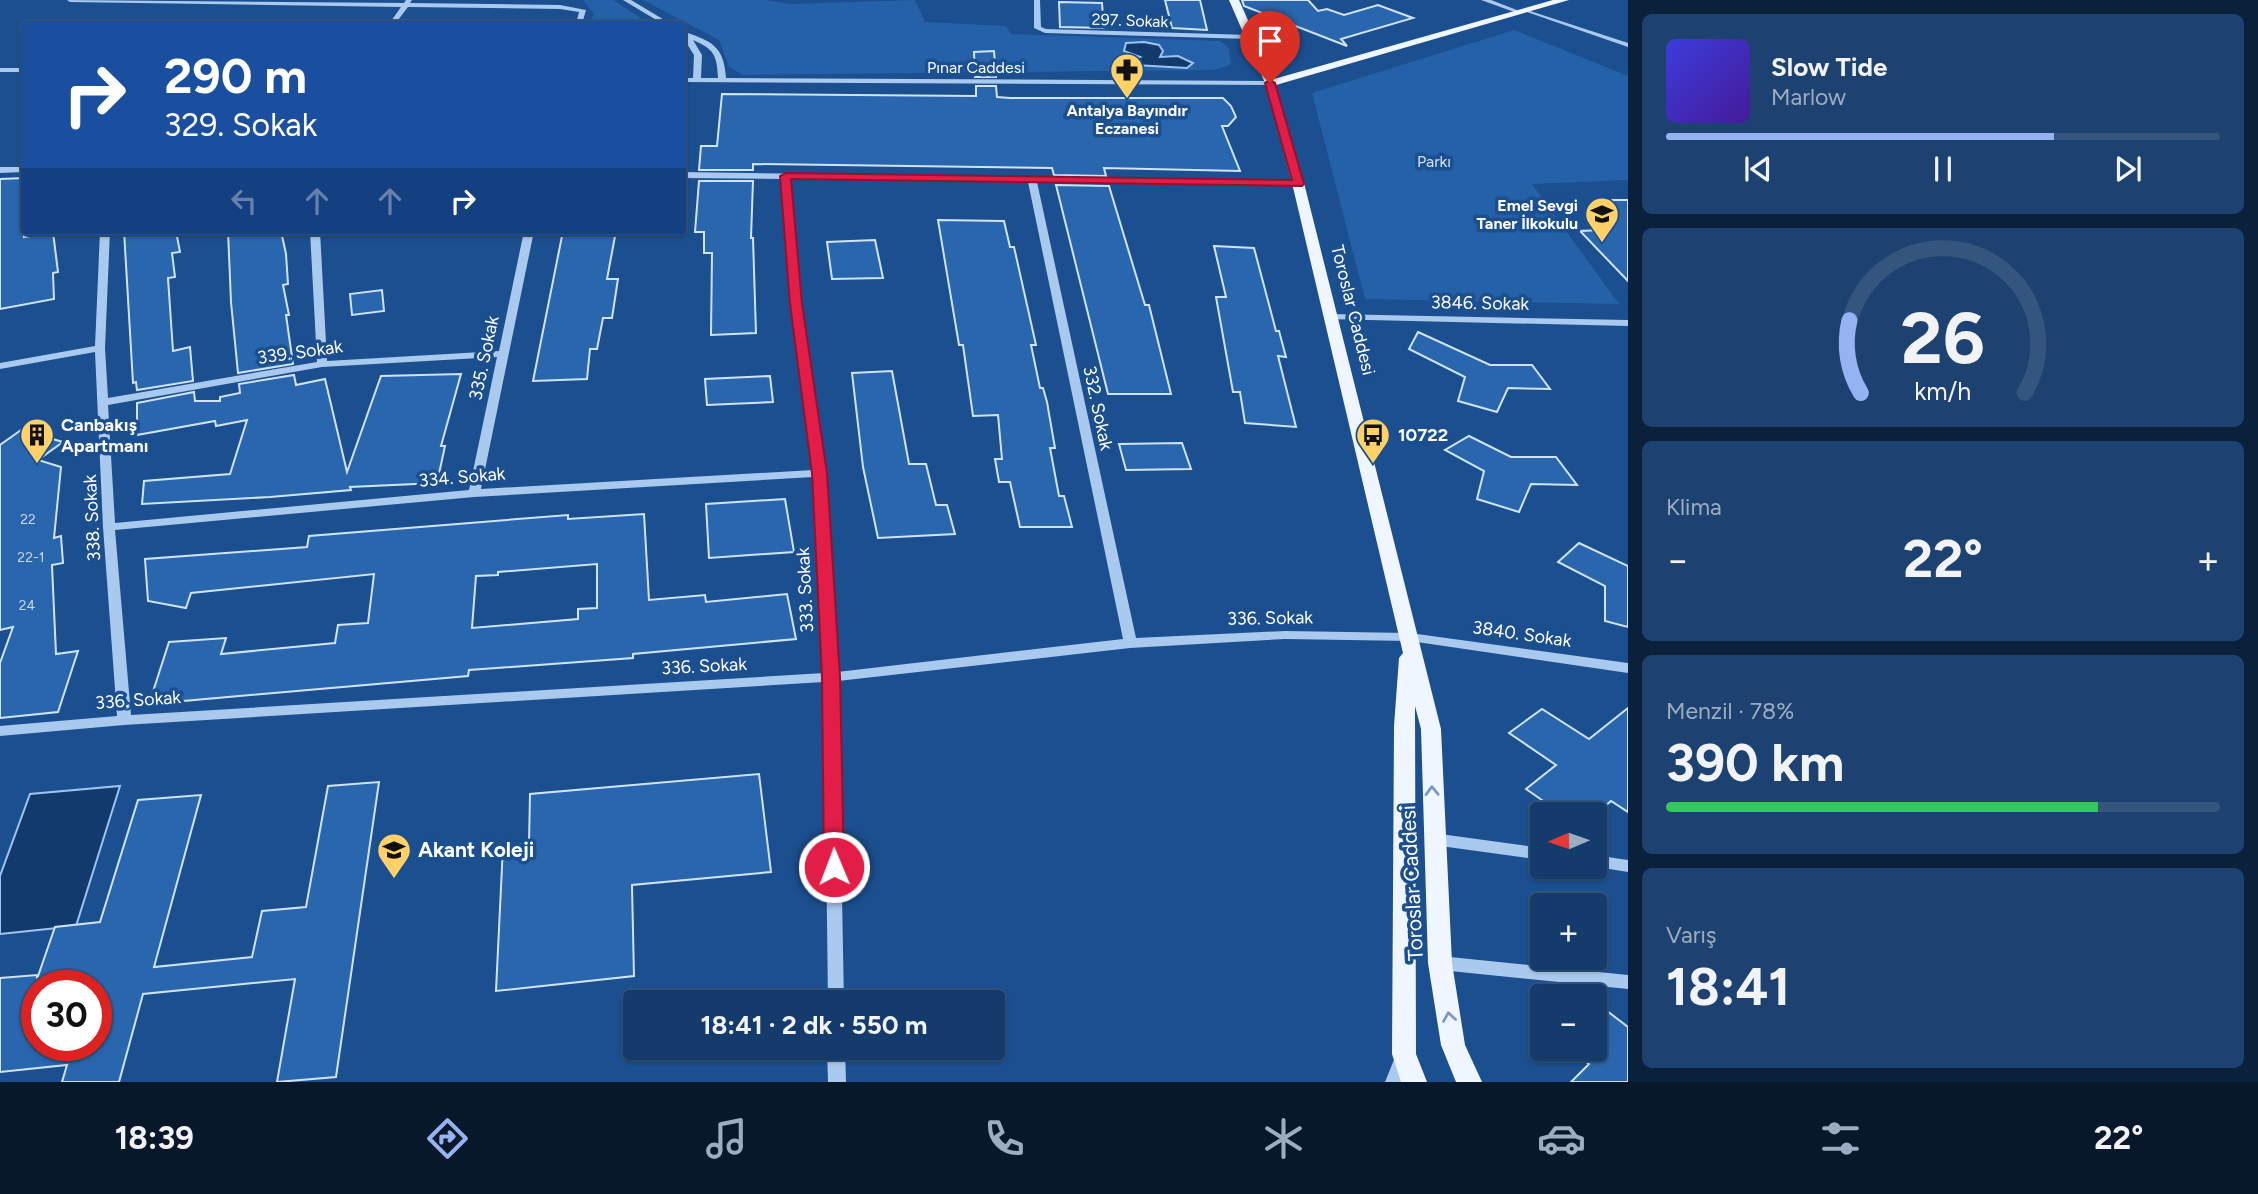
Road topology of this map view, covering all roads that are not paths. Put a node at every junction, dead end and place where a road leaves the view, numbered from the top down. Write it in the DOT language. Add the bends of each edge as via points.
graph roads {
  1 [pos="70,0"];
  2 [pos="626,0"];
  3 [pos="1037,0"];
  4 [pos="1234,0"];
  5 [pos="1484,0"];
  6 [pos="1564,0"];
  7 [pos="409,2"];
  8 [pos="1522,11"];
  9 [pos="395,21"];
  10 [pos="580,21"];
  11 [pos="662,21"];
  12 [pos="686,35"];
  13 [pos="686,37"];
  14 [pos="1250,37"];
  15 [pos="1628,45"];
  16 [pos="0,70"];
  17 [pos="21,70"];
  18 [pos="698,79"];
  19 [pos="722,79"];
  20 [pos="686,80"];
  21 [pos="1270,83"];
  22 [pos="0,170"];
  23 [pos="21,170"];
  24 [pos="686,175"];
  25 [pos="786,176"];
  26 [pos="1032,180"];
  27 [pos="1298,184"];
  28 [pos="105,235"];
  29 [pos="315,235"];
  30 [pos="528,235"];
  31 [pos="1331,317"];
  32 [pos="1628,323"];
  33 [pos="100,348"];
  34 [pos="503,354"];
  35 [pos="322,365"];
  36 [pos="0,366"];
  37 [pos="104,402"];
  38 [pos="819,473"];
  39 [pos="474,493"];
  40 [pos="109,527"];
  41 [pos="1410,637"];
  42 [pos="1130,643"];
  43 [pos="1628,668"];
  44 [pos="831,677"];
  45 [pos="124,720"];
  46 [pos="0,731"];
  47 [pos="1433,839"];
  48 [pos="1530,852"];
  49 [pos="1607,863"];
  50 [pos="1628,866"];
  51 [pos="1440,963"];
  52 [pos="1628,982"];
  53 [pos="836,990"];
  54 [pos="1404,1054"];
  55 [pos="836,1060"];
  56 [pos="837,1082"];
  57 [pos="1394,1082"];
  58 [pos="1414,1082"];
  59 [pos="1469,1082"];
  1 -- 7 [label="street"];
  2 -- 11 [label="street"];
  3 -- 14 [label="street, 297. Sokak" via="1038,28 1045,30"];
  4 -- 14 [label="main road, Toroslar Caddesi"];
  5 -- 8 [label="street"];
  6 -- 8 [label="main road"];
  7 -- 9 [label="street"];
  7 -- 10 [label="street" via="583,10"];
  8 -- 15 [label="street"];
  8 -- 21 [label="main road"];
  12 -- 19 [label="street" via="707,41 718,54"];
  13 -- 18 [label="street" via="698,55"];
  14 -- 21 [label="main road, Toroslar Caddesi"];
  16 -- 17 [label="street"];
  18 -- 19 [label="street, Pınar Caddesi"];
  18 -- 20 [label="street, Pınar Caddesi"];
  19 -- 21 [label="street, Pınar Caddesi"];
  21 -- 27 [label="main road, Toroslar Caddesi"];
  22 -- 23 [label="street"];
  24 -- 25 [label="street"];
  25 -- 26 [label="street"];
  25 -- 38 [label="street, 333. Sokak" via="796,304"];
  26 -- 27 [label="street"];
  26 -- 42 [label="street, 332. Sokak"];
  27 -- 31 [label="main road, Toroslar Caddesi"];
  28 -- 33 [label="street, 338. Sokak"];
  29 -- 35 [label="street"];
  30 -- 34 [label="street, 335. Sokak"];
  31 -- 32 [label="street, 3846. Sokak"];
  31 -- 41 [label="main road, Toroslar Caddesi"];
  33 -- 36 [label="street"];
  33 -- 37 [label="street, 338. Sokak"];
  34 -- 35 [label="street, 339. Sokak"];
  34 -- 39 [label="street, 335. Sokak"];
  35 -- 37 [label="street, 339. Sokak"];
  37 -- 40 [label="street, 338. Sokak"];
  38 -- 39 [label="street, 334. Sokak"];
  38 -- 44 [label="street, 333. Sokak"];
  39 -- 40 [label="street, 334. Sokak"];
  40 -- 45 [label="street, 338. Sokak"];
  41 -- 42 [label="street, 336. Sokak" via="1285,635"];
  41 -- 43 [label="street, 3840. Sokak"];
  47 -- 41 [label="main road, Toroslar Caddesi, one-way" via="1431,729"];
  41 -- 54 [label="main road, Toroslar Caddesi" via="1404,726"];
  42 -- 44 [label="street, 336. Sokak"];
  44 -- 45 [label="street, 336. Sokak"];
  44 -- 53 [label="street, 333. Sokak"];
  45 -- 46 [label="street, 336. Sokak"];
  47 -- 48 [label="street"];
  47 -- 51 [label="main road, Toroslar Caddesi"];
  49 -- 50 [label="street"];
  51 -- 52 [label="street"];
  59 -- 51 [label="main road, Toroslar Caddesi, one-way" via="1453,1045"];
  54 -- 57 [label="street"];
  54 -- 58 [label="main road, Toroslar Caddesi"];
  55 -- 56 [label="street"];
}
